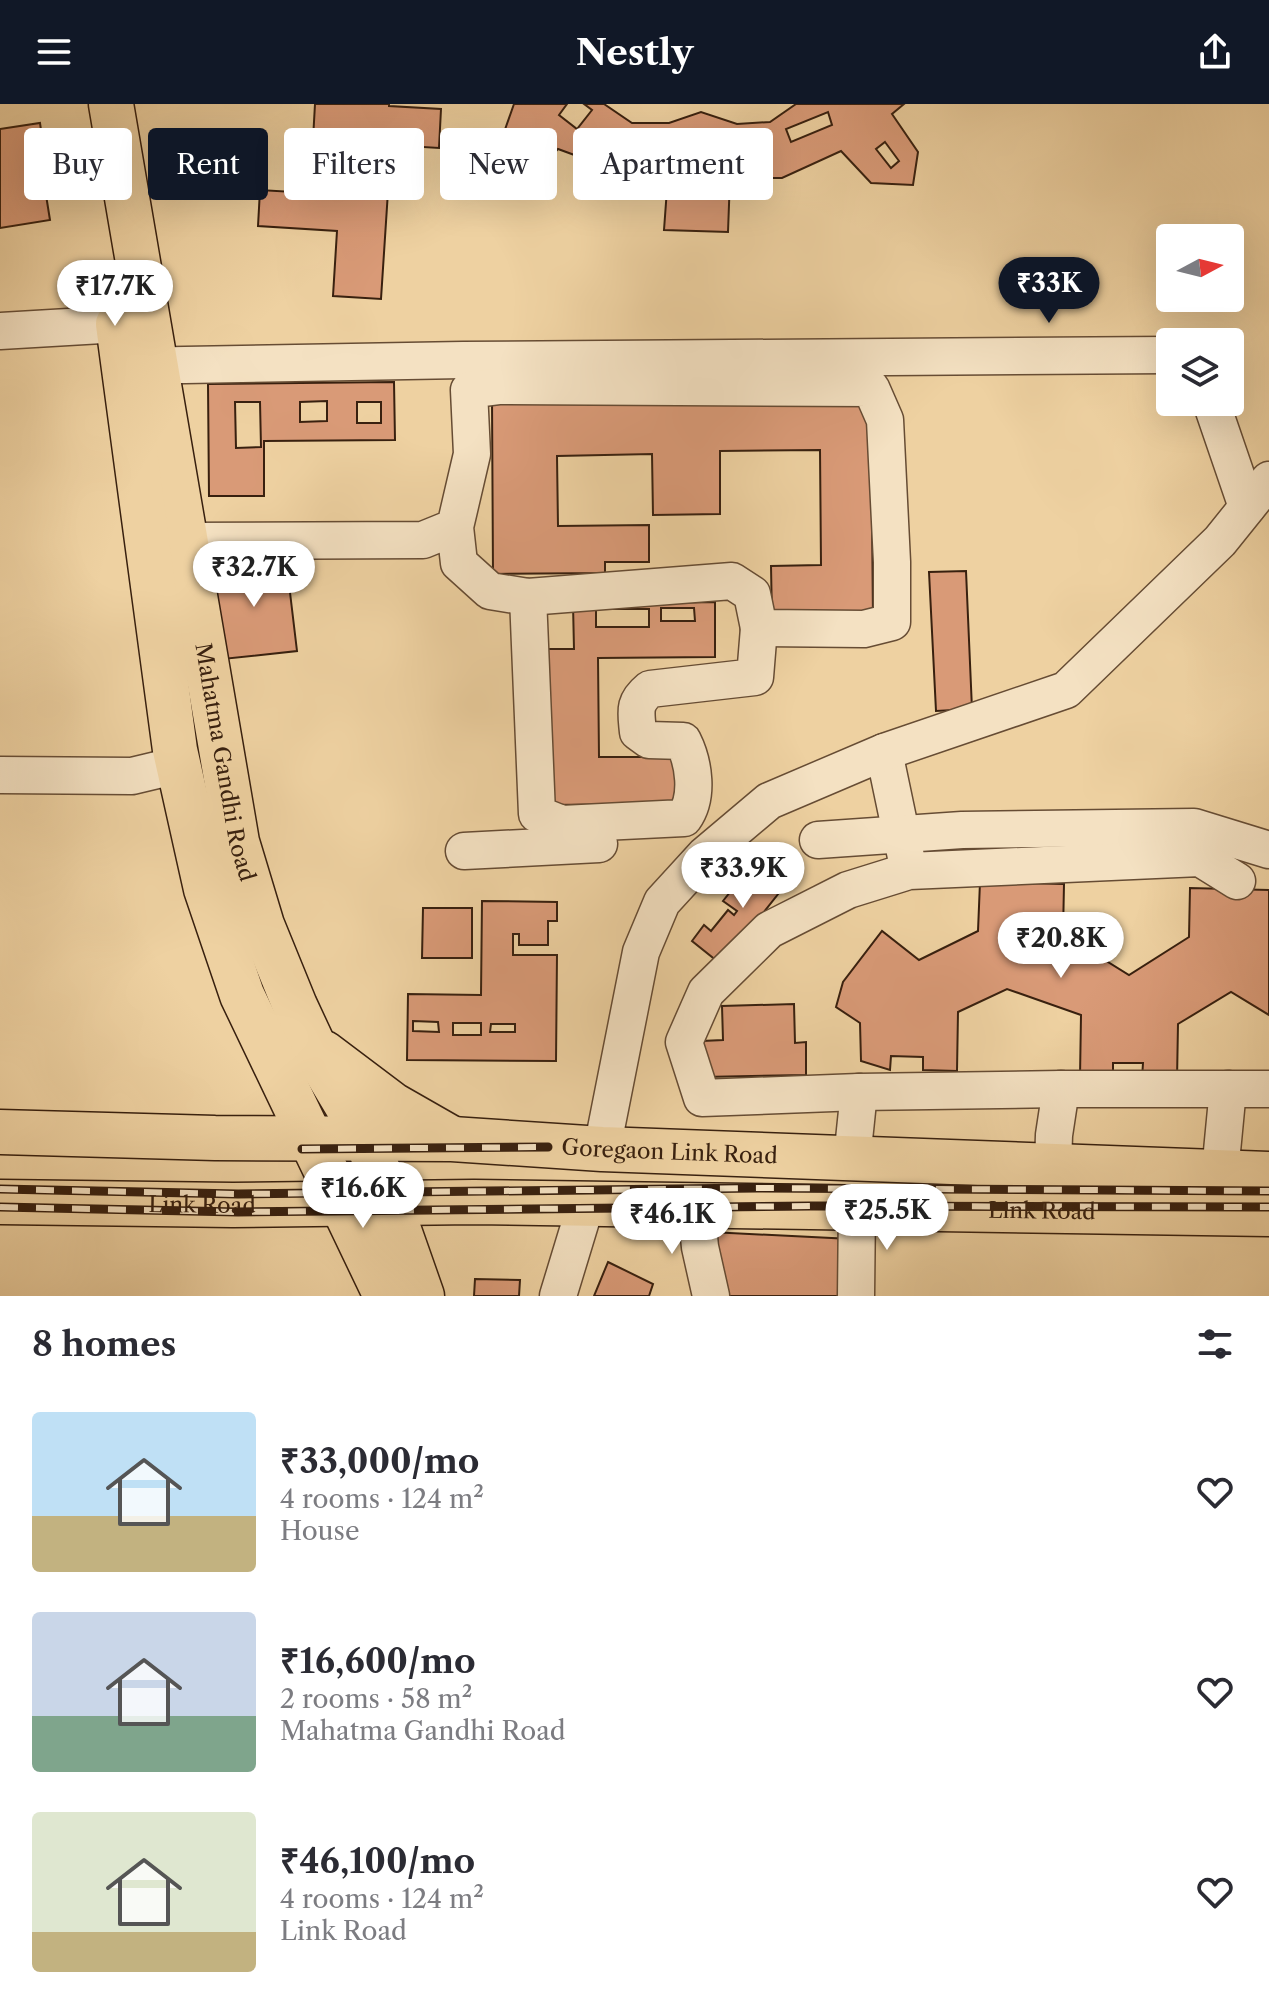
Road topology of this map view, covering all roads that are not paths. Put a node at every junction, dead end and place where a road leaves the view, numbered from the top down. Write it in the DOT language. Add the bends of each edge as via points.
graph roads {
  1 [pos="83,104"];
  2 [pos="111,104"];
  3 [pos="119,324"];
  4 [pos="0,331"];
  5 [pos="1156,355"];
  6 [pos="141,366"];
  7 [pos="1218,416"];
  8 [pos="1258,494"];
  9 [pos="455,527"];
  10 [pos="184,541"];
  11 [pos="528,597"];
  12 [pos="759,628"];
  13 [pos="884,752"];
  14 [pos="178,765"];
  15 [pos="0,775"];
  16 [pos="902,835"];
  17 [pos="725,838"];
  18 [pos="818,840"];
  19 [pos="1269,850"];
  20 [pos="464,851"];
  21 [pos="909,871"];
  22 [pos="247,873"];
  23 [pos="1237,881"];
  24 [pos="206,889"];
  25 [pos="315,1047"];
  26 [pos="1061,1089"];
  27 [pos="1228,1089"];
  28 [pos="1269,1089"];
  29 [pos="859,1092"];
  30 [pos="0,1132"];
  31 [pos="311,1139"];
  32 [pos="367,1139"];
  33 [pos="452,1139"];
  34 [pos="602,1149"];
  35 [pos="852,1159"];
  36 [pos="1053,1165"];
  37 [pos="1220,1172"];
  38 [pos="1269,1174"];
  39 [pos="0,1202"];
  40 [pos="474,1202"];
  41 [pos="391,1203"];
  42 [pos="586,1204"];
  43 [pos="342,1205"];
  44 [pos="857,1208"];
  45 [pos="1269,1214"];
  46 [pos="693,1227"];
  47 [pos="386,1296"];
  48 [pos="423,1296"];
  49 [pos="558,1296"];
  50 [pos="700,1296"];
  51 [pos="711,1296"];
  52 [pos="856,1296"];
  1 -- 3 [label="main road, Mahatma Gandhi Road"];
  2 -- 6 [label="main road, Mahatma Gandhi Road"];
  3 -- 4 [label="street"];
  3 -- 6 [label="main road, Mahatma Gandhi Road"];
  5 -- 6 [label="street"];
  6 -- 10 [label="main road, Mahatma Gandhi Road"];
  6 -- 14 [label="main road, Mahatma Gandhi Road" via="146,542"];
  7 -- 8 [label="street"];
  8 -- 13 [label="street" via="1220,541 1066,690"];
  9 -- 10 [label="street" via="423,540"];
  9 -- 11 [label="street" via="459,563 490,591"];
  9 -- 12 [label="street" via="472,454 469,390 871,388 885,420 892,622 864,629"];
  10 -- 22 [label="main road, Mahatma Gandhi Road" via="237,842"];
  11 -- 12 [label="street" via="732,581 752,594"];
  11 -- 12 [label="street" via="537,814 562,824 684,818 690,809 692,758 683,741 649,740 638,732 639,698 650,689 755,677"];
  13 -- 16 [label="street"];
  13 -- 17 [label="street" via="769,801"];
  14 -- 15 [label="street" via="132,776"];
  14 -- 24 [label="main road, Mahatma Gandhi Road"];
  16 -- 18 [label="street"];
  16 -- 19 [label="street" via="1194,827"];
  16 -- 21 [label="street"];
  17 -- 20 [label="street"];
  17 -- 34 [label="street" via="662,902 641,952"];
  21 -- 23 [label="street" via="1200,858"];
  21 -- 29 [label="street" via="848,890 769,930 706,992 684,1042 702,1098"];
  22 -- 24 [label="main road"];
  22 -- 25 [label="main road, Mahatma Gandhi Road" via="262,925"];
  24 -- 31 [label="main road, Mahatma Gandhi Road" via="242,995"];
  25 -- 32 [label="main road, Mahatma Gandhi Road"];
  25 -- 33 [label="main road" via="393,1105"];
  26 -- 27 [label="street"];
  26 -- 29 [label="street"];
  26 -- 36 [label="street"];
  27 -- 28 [label="street"];
  27 -- 37 [label="street"];
  29 -- 35 [label="street"];
  30 -- 31 [label="main road"];
  31 -- 32 [label="main road, Goregaon Link Road"];
  31 -- 43 [label="main road, Mahatma Gandhi Road"];
  32 -- 33 [label="main road, Goregaon Link Road"];
  32 -- 41 [label="main road, Mahatma Gandhi Road"];
  33 -- 34 [label="main road, Goregaon Link Road"];
  34 -- 35 [label="main road, Goregaon Link Road"];
  35 -- 36 [label="main road, Goregaon Link Road"];
  36 -- 37 [label="main road, Goregaon Link Road"];
  37 -- 38 [label="main road, Goregaon Link Road"];
  39 -- 43 [label="main road, Link Road"];
  40 -- 41 [label="main road, Link Road"];
  40 -- 42 [label="main road, Link Road"];
  40 -- 48 [label="main road" via="431,1238 423,1257"];
  41 -- 43 [label="main road, Link Road"];
  41 -- 48 [label="main road, Mahatma Gandhi Road"];
  42 -- 46 [label="main road, Link Road"];
  42 -- 49 [label="street"];
  43 -- 47 [label="main road, Mahatma Gandhi Road"];
  44 -- 45 [label="main road, Link Road"];
  44 -- 46 [label="main road, Link Road"];
  44 -- 52 [label="street"];
  46 -- 50 [label="street"];
  46 -- 51 [label="street"];
}
